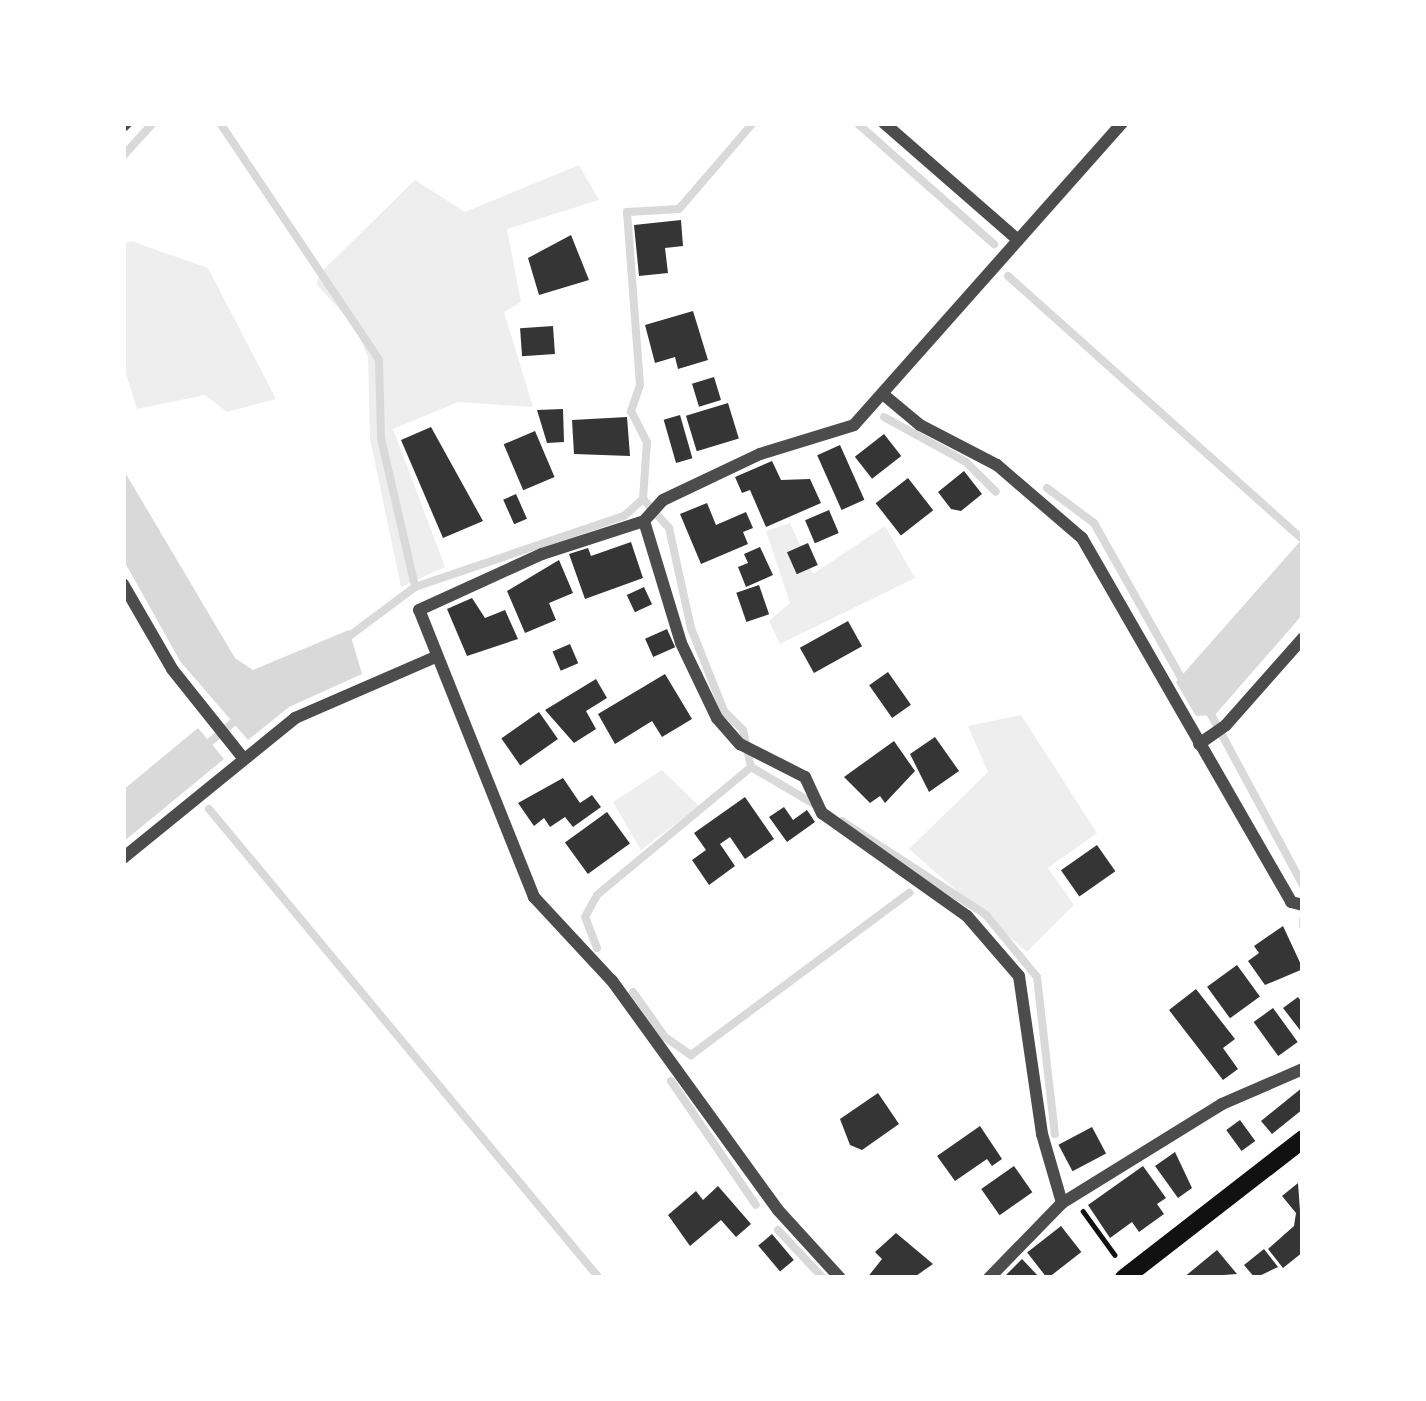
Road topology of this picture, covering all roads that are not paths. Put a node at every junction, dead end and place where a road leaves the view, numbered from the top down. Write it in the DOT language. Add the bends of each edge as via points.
graph roads {
  1 [pos="884,123"];
  2 [pos="1122,123"];
  3 [pos="1018,240"];
  4 [pos="884,395"];
  5 [pos="644,521"];
  6 [pos="123,584"];
  7 [pos="1303,638"];
  8 [pos="433,658"];
  9 [pos="1199,744"];
  10 [pos="243,758"];
  11 [pos="123,858"];
  12 [pos="1297,904"];
  13 [pos="1303,1070"];
  14 [pos="1303,1139"];
  15 [pos="1067,1200"];
  16 [pos="1126,1276"];
  17 [pos="840,1278"];
  18 [pos="989,1278"];
  1 -- 3 [label="street"];
  2 -- 3 [label="street"];
  3 -- 4 [label="street"];
  4 -- 5 [label="street" via="854,425 760,454 664,500"];
  4 -- 9 [label="street" via="920,425 997,465 1082,538"];
  5 -- 8 [label="street" via="542,554 419,610"];
  5 -- 15 [label="street" via="681,643 717,718 740,745 805,777 822,813 967,916 1018,976 1042,1134"];
  6 -- 10 [label="street"];
  7 -- 9 [label="street"];
  8 -- 10 [label="street" via="295,718"];
  8 -- 17 [label="street" via="534,896 612,981 778,1210"];
  9 -- 12 [label="street"];
  10 -- 11 [label="street"];
  13 -- 15 [label="street" via="1222,1104"];
  14 -- 16 [label="main road"];
  15 -- 18 [label="street"];
}
